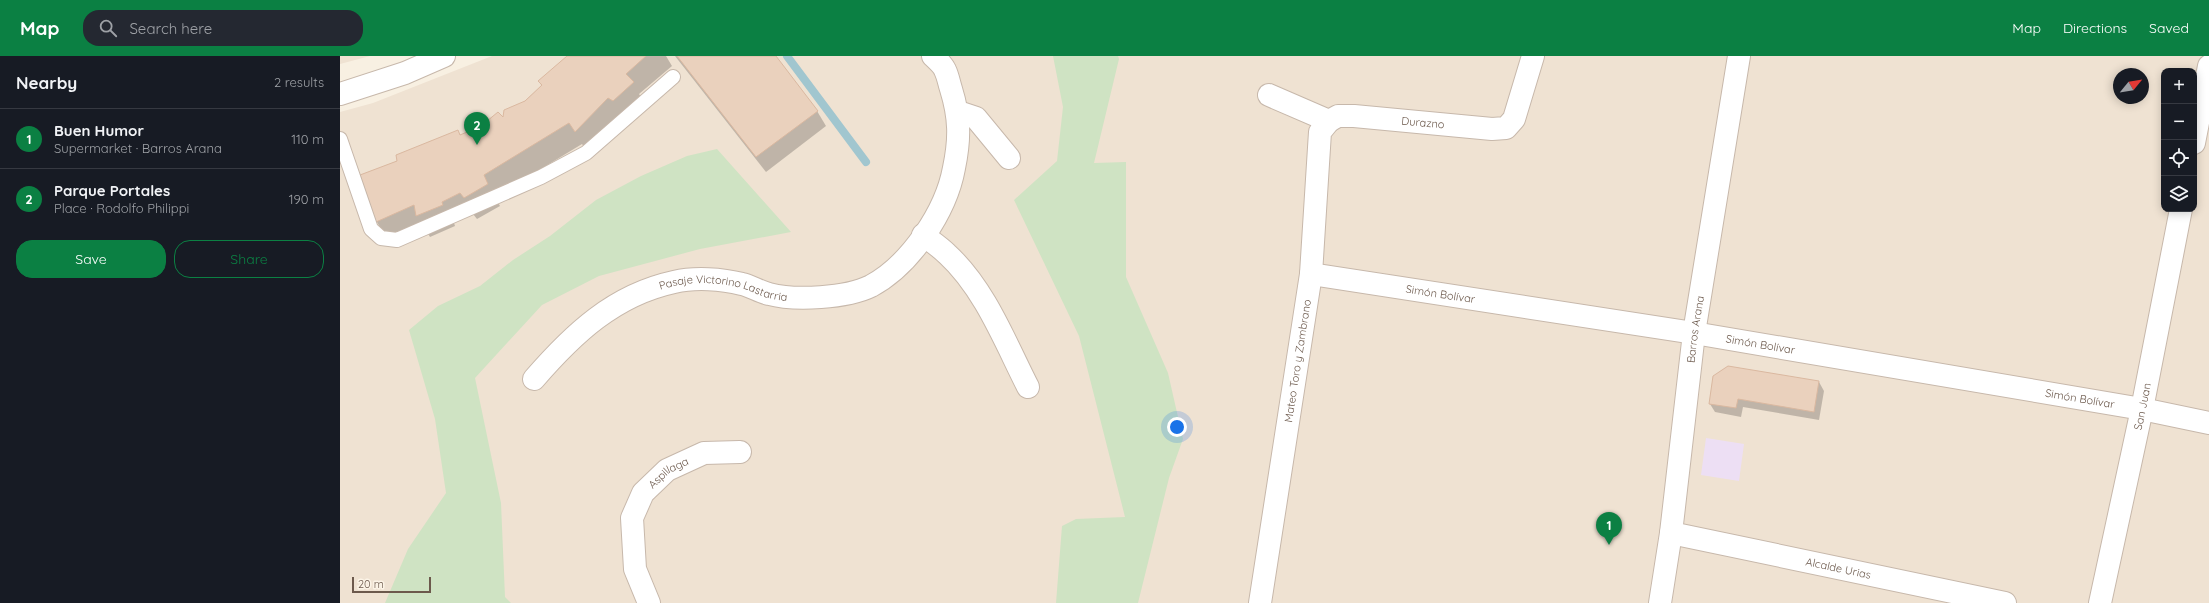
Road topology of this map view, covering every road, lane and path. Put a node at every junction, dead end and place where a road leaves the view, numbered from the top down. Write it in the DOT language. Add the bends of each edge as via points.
graph roads {
  1 [pos="444,56"];
  2 [pos="933,56"];
  3 [pos="1533,56"];
  4 [pos="1739,56"];
  5 [pos="2209,66"];
  6 [pos="673,77"];
  7 [pos="340,94"];
  8 [pos="1269,95"];
  9 [pos="958,112"];
  10 [pos="1329,121"];
  11 [pos="340,140"];
  12 [pos="2194,140"];
  13 [pos="1009,158"];
  14 [pos="2180,212"];
  15 [pos="923,235"];
  16 [pos="1311,274"];
  17 [pos="1694,333"];
  18 [pos="534,379"];
  19 [pos="1028,387"];
  20 [pos="2142,409"];
  21 [pos="2209,423"];
  22 [pos="740,452"];
  23 [pos="1671,533"];
  24 [pos="649,603"];
  25 [pos="1260,603"];
  26 [pos="1660,603"];
  27 [pos="2005,603"];
  28 [pos="2100,603"];
  1 -- 7 [label="street" via="405,73"];
  2 -- 9 [label="street, Pasaje Victorino Lastarria" via="945,70"];
  3 -- 10 [label="street, Durazno" via="1514,119 1506,128 1492,129 1354,116 1338,116"];
  4 -- 17 [label="street, Barros Arana"];
  5 -- 12 [label="street"];
  6 -- 11 [label="lane" via="586,152 541,177 397,240 382,238 371,229"];
  8 -- 10 [label="street"];
  9 -- 13 [label="street" via="976,118"];
  9 -- 15 [label="street, Pasaje Victorino Lastarria" via="959,143 951,186 939,212"];
  10 -- 16 [label="street, Mateo Toro y Zambrano" via="1320,132"];
  14 -- 20 [label="street, San Juan"];
  15 -- 18 [label="street, Pasaje Victorino Lastarria" via="896,270 870,287 835,296 804,299 776,295 742,284 711,280 676,281 640,292 598,315 560,349"];
  15 -- 19 [label="street" via="948,254 968,279 984,303"];
  16 -- 17 [label="street, Simón Bolívar"];
  16 -- 25 [label="street, Mateo Toro y Zambrano"];
  17 -- 20 [label="street, Simón Bolívar"];
  17 -- 23 [label="street, Barros Arana"];
  20 -- 21 [label="street, Simón Bolívar"];
  20 -- 28 [label="street, San Juan"];
  22 -- 24 [label="street, Aspillaga" via="704,453 667,470 643,493 632,518 633,539 635,568"];
  23 -- 26 [label="street, Barros Arana"];
  23 -- 27 [label="street, Alcalde Urias"];
}
